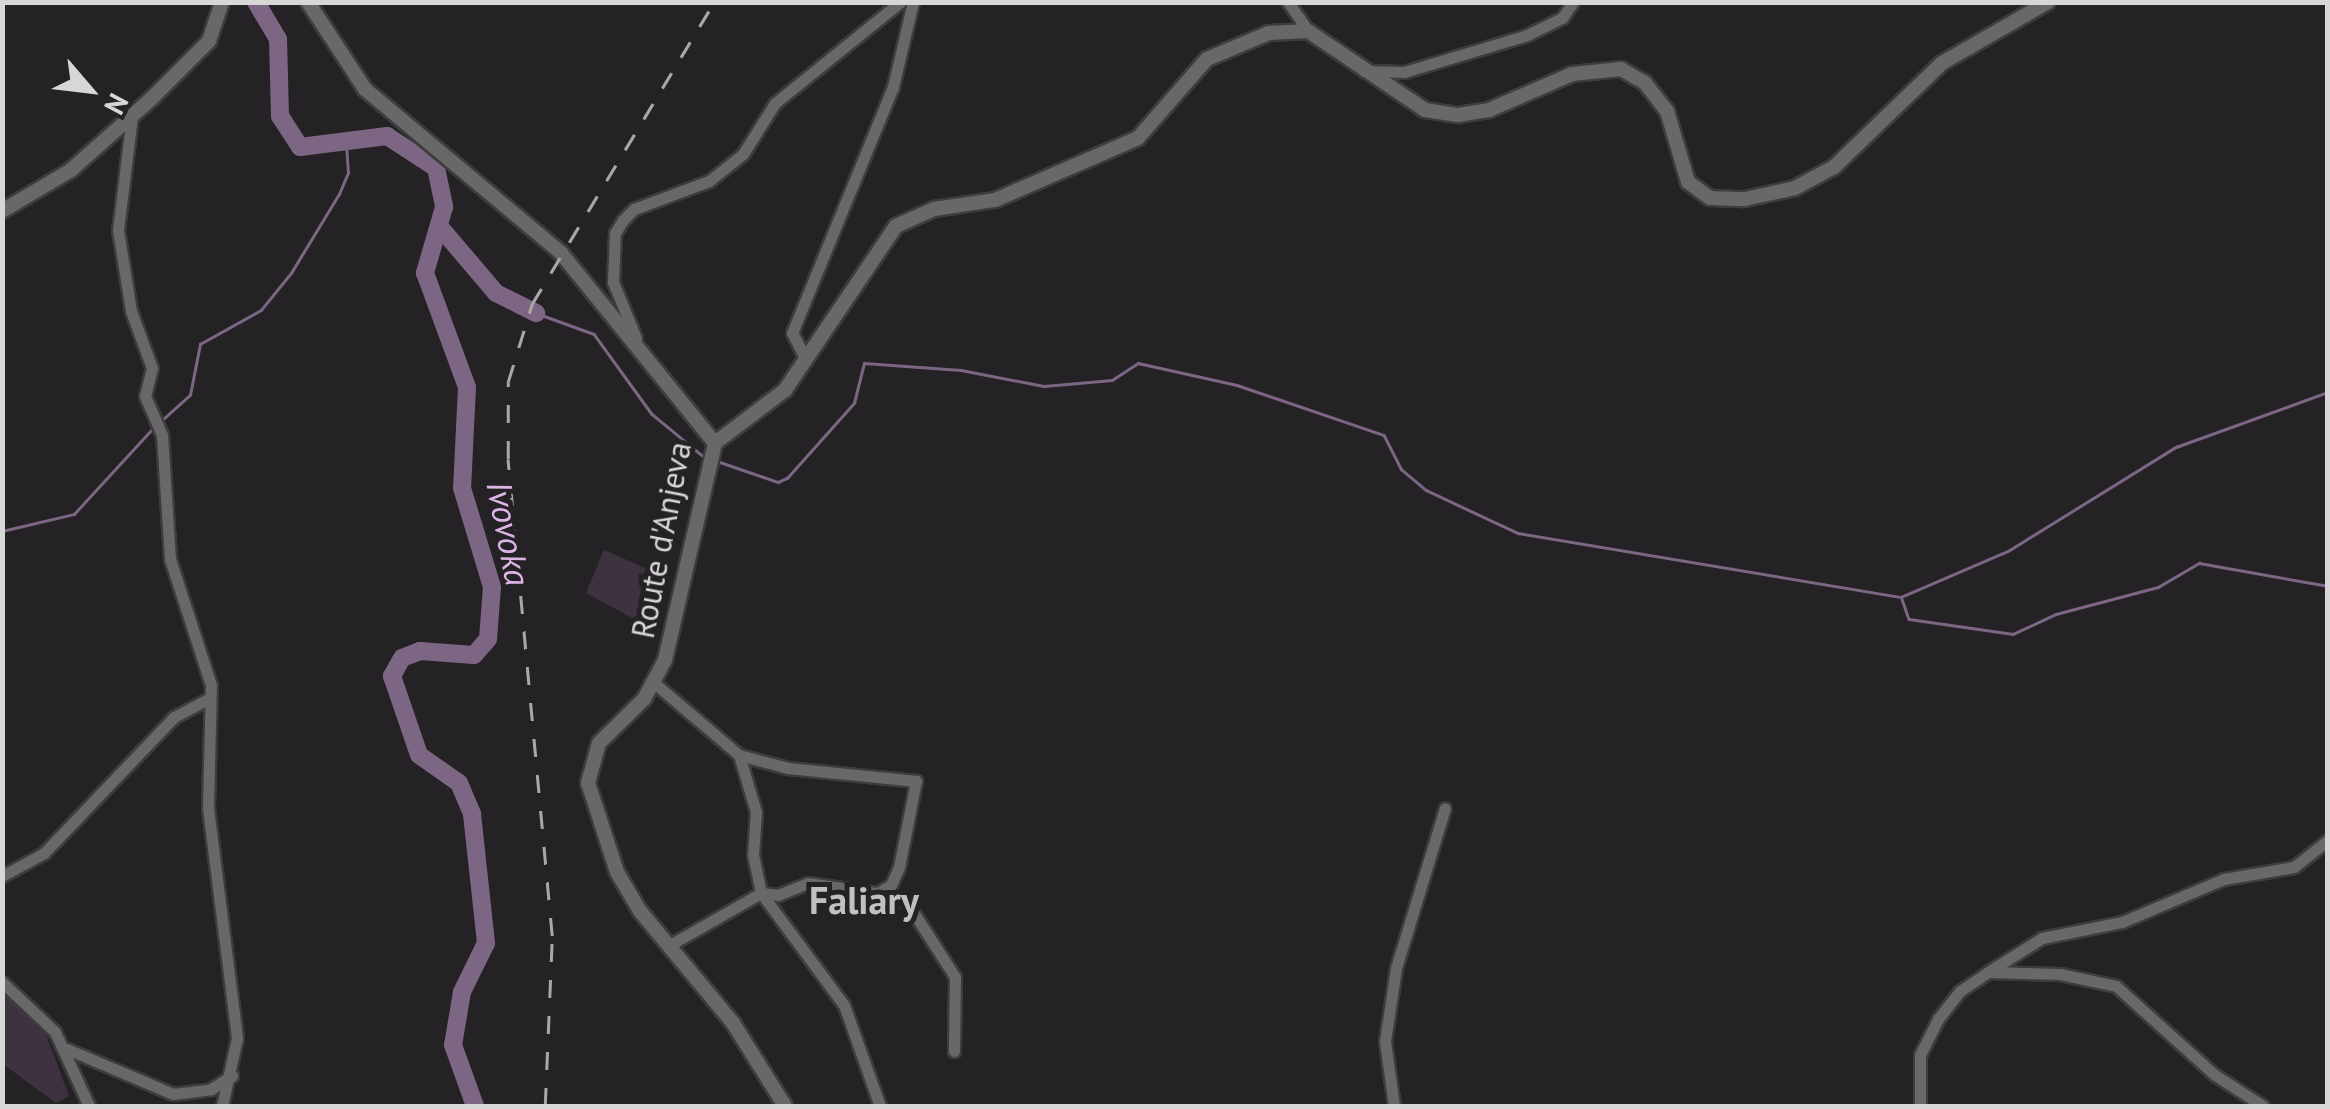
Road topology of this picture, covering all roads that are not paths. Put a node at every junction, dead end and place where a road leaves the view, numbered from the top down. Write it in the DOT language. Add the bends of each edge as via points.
graph roads {
  1 [pos="222,2"];
  2 [pos="308,2"];
  3 [pos="900,2"];
  4 [pos="914,2"];
  5 [pos="1288,2"];
  6 [pos="1573,2"];
  7 [pos="2048,2"];
  8 [pos="1308,31"];
  9 [pos="1364,70"];
  10 [pos="132,116"];
  11 [pos="2,212"];
  12 [pos="805,358"];
  13 [pos="651,368"];
  14 [pos="698,415"];
  15 [pos="736,426"];
  16 [pos="712,452"];
  17 [pos="653,682"];
  18 [pos="210,698"];
  19 [pos="739,754"];
  20 [pos="1444,808"];
  21 [pos="2328,840"];
  22 [pos="2,876"];
  23 [pos="761,893"];
  24 [pos="876,894"];
  25 [pos="668,946"];
  26 [pos="1988,972"];
  27 [pos="2,982"];
  28 [pos="66,1049"];
  29 [pos="954,1051"];
  30 [pos="232,1076"];
  31 [pos="89,1106"];
  32 [pos="222,1106"];
  33 [pos="785,1106"];
  34 [pos="880,1106"];
  35 [pos="1394,1106"];
  36 [pos="1920,1106"];
  37 [pos="2263,1106"];
  1 -- 10 [label="street" via="209,40"];
  2 -- 13 [label="street, Route d'Anjeva" via="364,89 560,253"];
  3 -- 13 [label="street" via="776,102 743,154 708,181 634,208 614,233 612,282"];
  4 -- 12 [label="street" via="893,88 792,332"];
  5 -- 8 [label="street"];
  6 -- 9 [label="street" via="1562,18 1527,34 1433,65"];
  7 -- 9 [label="street" via="1942,63 1834,166 1795,188 1745,200 1710,198 1688,182 1667,111 1644,83 1620,70 1572,74 1490,110 1458,115 1424,110"];
  8 -- 9 [label="street"];
  8 -- 12 [label="street" via="1269,32 1207,59 1138,138 995,200 934,209 896,226"];
  10 -- 11 [label="street" via="72,170"];
  10 -- 18 [label="street" via="118,230 131,312 148,344 149,414 162,436 170,558"];
  12 -- 15 [label="street" via="774,401"];
  13 -- 14 [label="street, Route d'Anjeva"];
  14 -- 15 [label="street"];
  14 -- 16 [label="street, Route d'Anjeva"];
  15 -- 16 [label="street"];
  16 -- 17 [label="street, Route d'Anjeva" via="672,634"];
  17 -- 19 [label="street"];
  17 -- 25 [label="street, Route d'Anjeva" via="599,743 588,783 617,872"];
  18 -- 22 [label="street" via="174,717 44,853"];
  18 -- 30 [label="street" via="206,775 237,1038"];
  19 -- 23 [label="street" via="756,812 752,855"];
  19 -- 24 [label="street" via="788,768 916,781 892,885"];
  20 -- 35 [label="street" via="1396,968 1385,1041"];
  21 -- 26 [label="street" via="2270,876 2224,880 2122,922 2042,938"];
  23 -- 24 [label="street" via="778,895 808,884"];
  23 -- 25 [label="street"];
  23 -- 34 [label="street" via="844,1005"];
  24 -- 29 [label="street" via="908,904 955,977"];
  25 -- 33 [label="street, Route d'Anjeva" via="734,1024"];
  26 -- 36 [label="street" via="1960,991 1938,1019 1920,1055"];
  26 -- 37 [label="street" via="2060,974 2116,986 2215,1075"];
  27 -- 28 [label="street"];
  28 -- 30 [label="street" via="173,1094 211,1089"];
  28 -- 31 [label="street"];
  30 -- 32 [label="street"];
}
